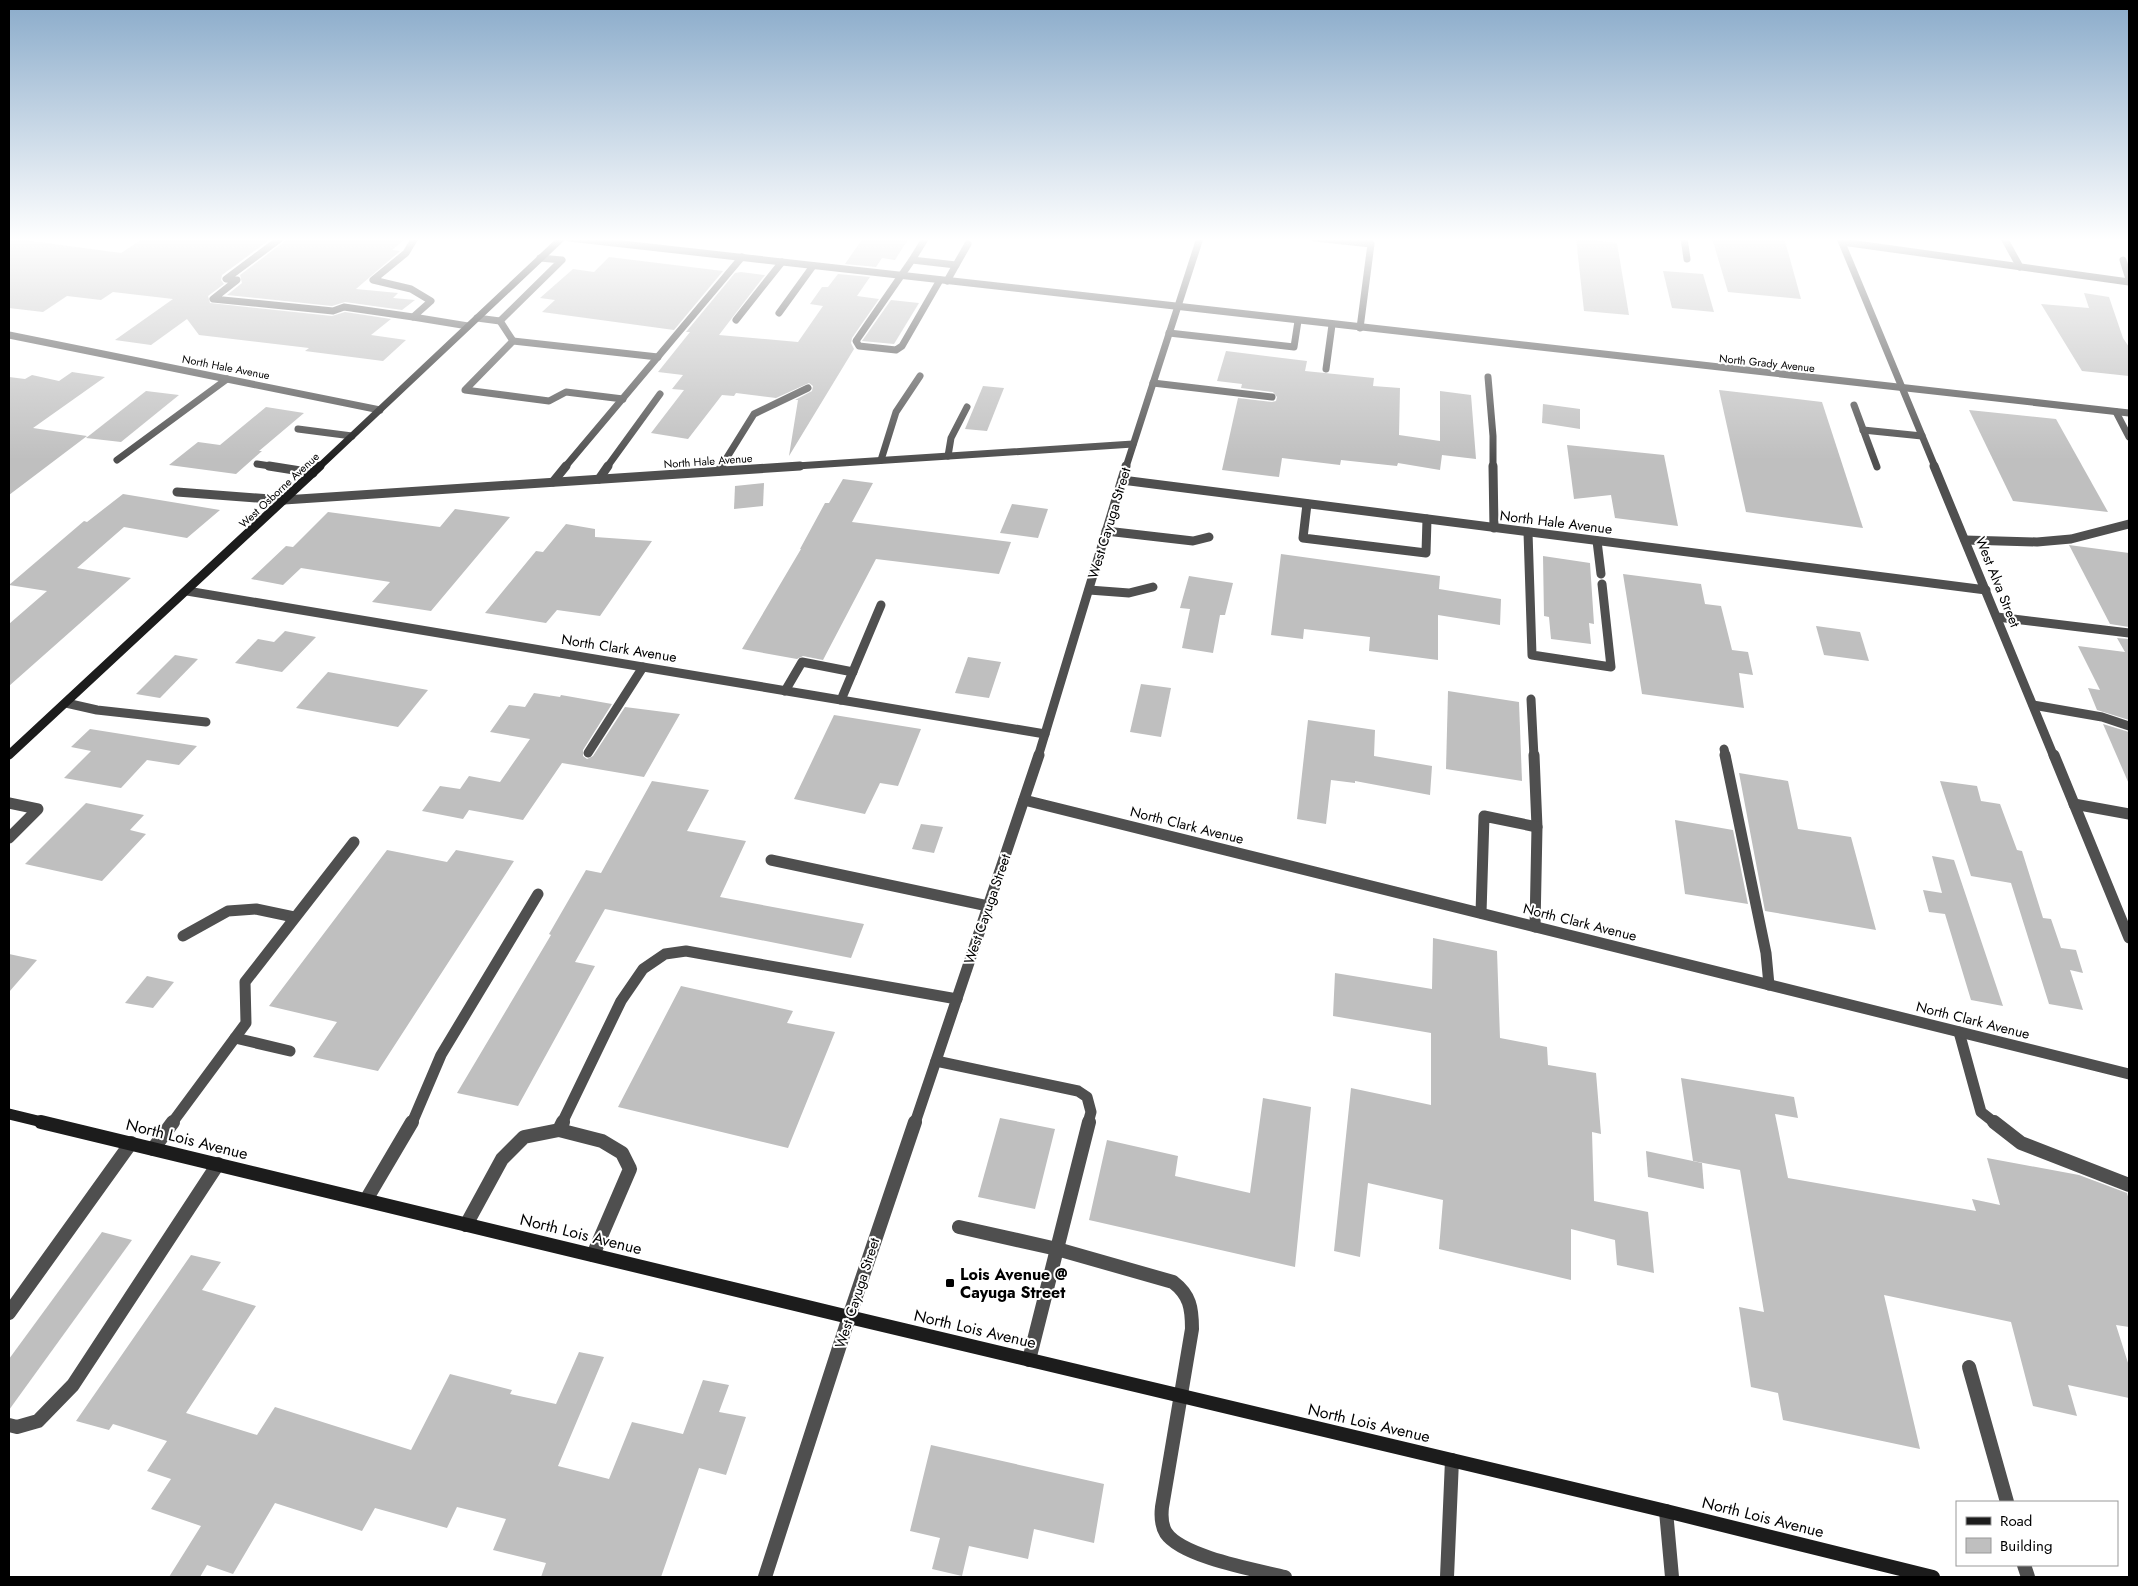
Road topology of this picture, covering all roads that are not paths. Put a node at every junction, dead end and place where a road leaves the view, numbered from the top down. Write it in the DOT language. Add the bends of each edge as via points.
graph roads {
  1 [pos="379,312"];
  2 [pos="419,312"];
  3 [pos="483,312"];
  4 [pos="509,312"];
  5 [pos="696,312"];
  6 [pos="742,312"];
  7 [pos="876,312"];
  8 [pos="923,312"];
  9 [pos="1175,312"];
  10 [pos="1220,312"];
  11 [pos="1362,312"];
  12 [pos="1871,312"];
  13 [pos="413,317"];
  14 [pos="477,318"];
  15 [pos="736,320"];
  16 [pos="500,321"];
  17 [pos="1298,321"];
  18 [pos="1332,325"];
  19 [pos="468,326"];
  20 [pos="1360,328"];
  21 [pos="1169,333"];
  22 [pos="9,335"];
  23 [pos="513,340"];
  24 [pos="658,357"];
  25 [pos="1326,369"];
  26 [pos="920,376"];
  27 [pos="1488,378"];
  28 [pos="227,379"];
  29 [pos="1152,383"];
  30 [pos="808,388"];
  31 [pos="1902,388"];
  32 [pos="660,394"];
  33 [pos="1272,397"];
  34 [pos="623,399"];
  35 [pos="1854,405"];
  36 [pos="967,407"];
  37 [pos="380,410"];
  38 [pos="2116,412"];
  39 [pos="2129,413"];
  40 [pos="298,429"];
  41 [pos="1863,430"];
  42 [pos="352,436"];
  43 [pos="1922,436"];
  44 [pos="2129,437"];
  45 [pos="1133,444"];
  46 [pos="948,456"];
  47 [pos="118,460"];
  48 [pos="881,460"];
  49 [pos="256,464"];
  50 [pos="1877,467"];
  51 [pos="719,471"];
  52 [pos="313,473"];
  53 [pos="599,479"];
  54 [pos="1122,480"];
  55 [pos="554,482"];
  56 [pos="177,492"];
  57 [pos="284,500"];
  58 [pos="1307,504"];
  59 [pos="1427,519"];
  60 [pos="2129,524"];
  61 [pos="1494,528"];
  62 [pos="1106,531"];
  63 [pos="1528,532"];
  64 [pos="1209,537"];
  65 [pos="1965,540"];
  66 [pos="1597,541"];
  67 [pos="1601,574"];
  68 [pos="1602,584"];
  69 [pos="1153,587"];
  70 [pos="1089,590"];
  71 [pos="1986,590"];
  72 [pos="187,591"];
  73 [pos="882,604"];
  74 [pos="1997,617"];
  75 [pos="2129,633"];
  76 [pos="643,667"];
  77 [pos="853,672"];
  78 [pos="785,691"];
  79 [pos="1531,699"];
  80 [pos="841,700"];
  81 [pos="66,703"];
  82 [pos="2033,704"];
  83 [pos="206,722"];
  84 [pos="2129,726"];
  85 [pos="1046,734"];
  86 [pos="1724,749"];
  87 [pos="10,753"];
  88 [pos="588,753"];
  89 [pos="1024,800"];
  90 [pos="9,803"];
  91 [pos="2074,804"];
  92 [pos="2129,814"];
  93 [pos="1537,827"];
  94 [pos="9,838"];
  95 [pos="354,842"];
  96 [pos="772,860"];
  97 [pos="538,894"];
  98 [pos="988,906"];
  99 [pos="1481,913"];
  100 [pos="294,918"];
  101 [pos="1535,926"];
  102 [pos="183,936"];
  103 [pos="2129,938"];
  104 [pos="1769,985"];
  105 [pos="957,999"];
  106 [pos="1959,1032"];
  107 [pos="235,1038"];
  108 [pos="290,1050"];
  109 [pos="936,1061"];
  110 [pos="2129,1074"];
  111 [pos="9,1114"];
  112 [pos="559,1130"];
  113 [pos="131,1143"];
  114 [pos="153,1149"];
  115 [pos="218,1164"];
  116 [pos="2129,1186"];
  117 [pos="366,1200"];
  118 [pos="466,1225"];
  119 [pos="958,1226"];
  120 [pos="1057,1249"];
  121 [pos="593,1255"];
  122 [pos="9,1313"];
  123 [pos="849,1318"];
  124 [pos="1029,1360"];
  125 [pos="1969,1367"];
  126 [pos="1180,1396"];
  127 [pos="9,1425"];
  128 [pos="1452,1460"];
  129 [pos="2007,1501"];
  130 [pos="1666,1511"];
  131 [pos="766,1577"];
  132 [pos="1285,1577"];
  133 [pos="1448,1577"];
  134 [pos="1672,1577"];
  135 [pos="1933,1577"];
  1 -- 13 [label="street"];
  2 -- 13 [label="street"];
  3 -- 14 [label="street, West Osborne Avenue"];
  4 -- 16 [label="street"];
  5 -- 24 [label="street"];
  6 -- 15 [label="street"];
  7 -- 8 [label="street" via="856,341 859,346 896,350 902,346"];
  9 -- 21 [label="street, West Cayuga Street"];
  10 -- 17 [label="street, North Grady Avenue"];
  11 -- 20 [label="street"];
  12 -- 31 [label="street, West Alva Street"];
  13 -- 19 [label="street"];
  14 -- 16 [label="street"];
  14 -- 19 [label="street, West Osborne Avenue"];
  16 -- 23 [label="street"];
  17 -- 18 [label="street, North Grady Avenue"];
  17 -- 21 [label="street" via="1294,347"];
  18 -- 20 [label="street, North Grady Avenue"];
  18 -- 25 [label="street"];
  19 -- 37 [label="street, West Osborne Avenue"];
  20 -- 31 [label="street, North Grady Avenue"];
  21 -- 29 [label="street, West Cayuga Street"];
  22 -- 28 [label="street, North Hale Avenue"];
  23 -- 24 [label="street"];
  23 -- 34 [label="street" via="465,390 549,400 566,392"];
  24 -- 34 [label="street"];
  26 -- 48 [label="street" via="896,412"];
  27 -- 61 [label="street" via="1493,436"];
  28 -- 37 [label="street, North Hale Avenue"];
  28 -- 47 [label="street"];
  29 -- 33 [label="street"];
  29 -- 45 [label="street, West Cayuga Street"];
  30 -- 51 [label="street" via="754,414"];
  31 -- 38 [label="street, North Grady Avenue"];
  31 -- 43 [label="street, West Alva Street"];
  32 -- 53 [label="street"];
  34 -- 55 [label="street"];
  35 -- 41 [label="street"];
  36 -- 46 [label="street" via="951,438"];
  37 -- 42 [label="street, West Osborne Avenue"];
  38 -- 39 [label="street, North Grady Avenue"];
  38 -- 44 [label="street"];
  40 -- 42 [label="street"];
  41 -- 43 [label="street"];
  41 -- 50 [label="street"];
  42 -- 52 [label="street, West Osborne Avenue"];
  43 -- 65 [label="street, West Alva Street"];
  45 -- 46 [label="street, North Hale Avenue"];
  45 -- 54 [label="street, West Cayuga Street"];
  46 -- 48 [label="street, North Hale Avenue"];
  48 -- 51 [label="street, North Hale Avenue"];
  49 -- 52 [label="street"];
  51 -- 53 [label="street, North Hale Avenue"];
  52 -- 57 [label="street, West Osborne Avenue"];
  53 -- 55 [label="street, North Hale Avenue"];
  54 -- 58 [label="street, North Hale Avenue"];
  54 -- 62 [label="street, West Cayuga Street"];
  55 -- 57 [label="street, North Hale Avenue"];
  56 -- 57 [label="street, North Hale Avenue"];
  57 -- 72 [label="street, West Osborne Avenue"];
  58 -- 59 [label="street, North Hale Avenue"];
  58 -- 59 [label="street" via="1303,538 1426,554"];
  59 -- 61 [label="street, North Hale Avenue"];
  60 -- 65 [label="street" via="2054,541"];
  61 -- 63 [label="street, North Hale Avenue"];
  62 -- 64 [label="street" via="1193,541"];
  62 -- 70 [label="street, West Cayuga Street"];
  63 -- 66 [label="street, North Hale Avenue"];
  63 -- 68 [label="street" via="1532,655 1611,667"];
  65 -- 71 [label="street, West Alva Street"];
  66 -- 67 [label="street"];
  66 -- 71 [label="street, North Hale Avenue"];
  69 -- 70 [label="street" via="1138,593 1120,594"];
  70 -- 85 [label="street, West Cayuga Street"];
  71 -- 74 [label="street, West Alva Street"];
  72 -- 76 [label="street, North Clark Avenue"];
  72 -- 81 [label="street, West Osborne Avenue"];
  73 -- 77 [label="street"];
  74 -- 75 [label="street"];
  74 -- 82 [label="street, West Alva Street"];
  76 -- 78 [label="street, North Clark Avenue"];
  76 -- 88 [label="street"];
  77 -- 78 [label="street" via="802,662"];
  77 -- 80 [label="street"];
  78 -- 80 [label="street, North Clark Avenue"];
  79 -- 93 [label="street"];
  80 -- 85 [label="street, North Clark Avenue"];
  81 -- 83 [label="street" via="105,712"];
  81 -- 87 [label="street, West Osborne Avenue"];
  82 -- 84 [label="street" via="2102,717"];
  82 -- 91 [label="street, West Alva Street"];
  85 -- 89 [label="street, West Cayuga Street"];
  86 -- 104 [label="street" via="1766,953"];
  89 -- 98 [label="street, West Cayuga Street"];
  89 -- 99 [label="street, North Clark Avenue"];
  90 -- 94 [label="street" via="38,809"];
  91 -- 92 [label="street"];
  91 -- 103 [label="street, West Alva Street"];
  93 -- 99 [label="street" via="1484,816"];
  93 -- 101 [label="street"];
  95 -- 100 [label="street"];
  96 -- 98 [label="street"];
  97 -- 117 [label="street" via="441,1055 410,1127"];
  98 -- 105 [label="street, West Cayuga Street"];
  99 -- 101 [label="street, North Clark Avenue"];
  100 -- 102 [label="street" via="256,909 228,911"];
  100 -- 107 [label="street" via="245,982 246,1023"];
  101 -- 104 [label="street, North Clark Avenue"];
  104 -- 106 [label="street, North Clark Avenue"];
  105 -- 109 [label="street, West Cayuga Street"];
  105 -- 112 [label="street" via="686,951 665,954 643,969 621,1001"];
  106 -- 110 [label="street, North Clark Avenue"];
  106 -- 116 [label="street" via="1981,1112 2021,1143"];
  107 -- 108 [label="street"];
  107 -- 114 [label="street"];
  109 -- 120 [label="street" via="1078,1091 1087,1098 1091,1112"];
  109 -- 123 [label="street, West Cayuga Street"];
  111 -- 113 [label="street, North Lois Avenue"];
  112 -- 118 [label="street" via="524,1137 502,1159"];
  112 -- 121 [label="street" via="602,1141 622,1153 630,1169"];
  113 -- 114 [label="street, North Lois Avenue"];
  113 -- 122 [label="street"];
  114 -- 115 [label="street, North Lois Avenue"];
  115 -- 117 [label="street, North Lois Avenue"];
  115 -- 127 [label="street" via="73,1385 38,1421 17,1427"];
  117 -- 118 [label="street, North Lois Avenue"];
  118 -- 121 [label="street, North Lois Avenue"];
  119 -- 120 [label="street"];
  120 -- 124 [label="street"];
  120 -- 126 [label="street" via="1173,1282 1186,1291 1192,1308 1192,1329"];
  121 -- 123 [label="street, North Lois Avenue"];
  123 -- 124 [label="street, North Lois Avenue"];
  123 -- 131 [label="street, West Cayuga Street"];
  124 -- 126 [label="street, North Lois Avenue"];
  125 -- 129 [label="street"];
  126 -- 128 [label="street, North Lois Avenue"];
  126 -- 132 [label="street" via="1162,1507 1161,1522 1166,1535 1176,1545 1192,1551"];
  128 -- 130 [label="street, North Lois Avenue"];
  128 -- 133 [label="street"];
  130 -- 134 [label="street"];
  130 -- 135 [label="street, North Lois Avenue"];
}
